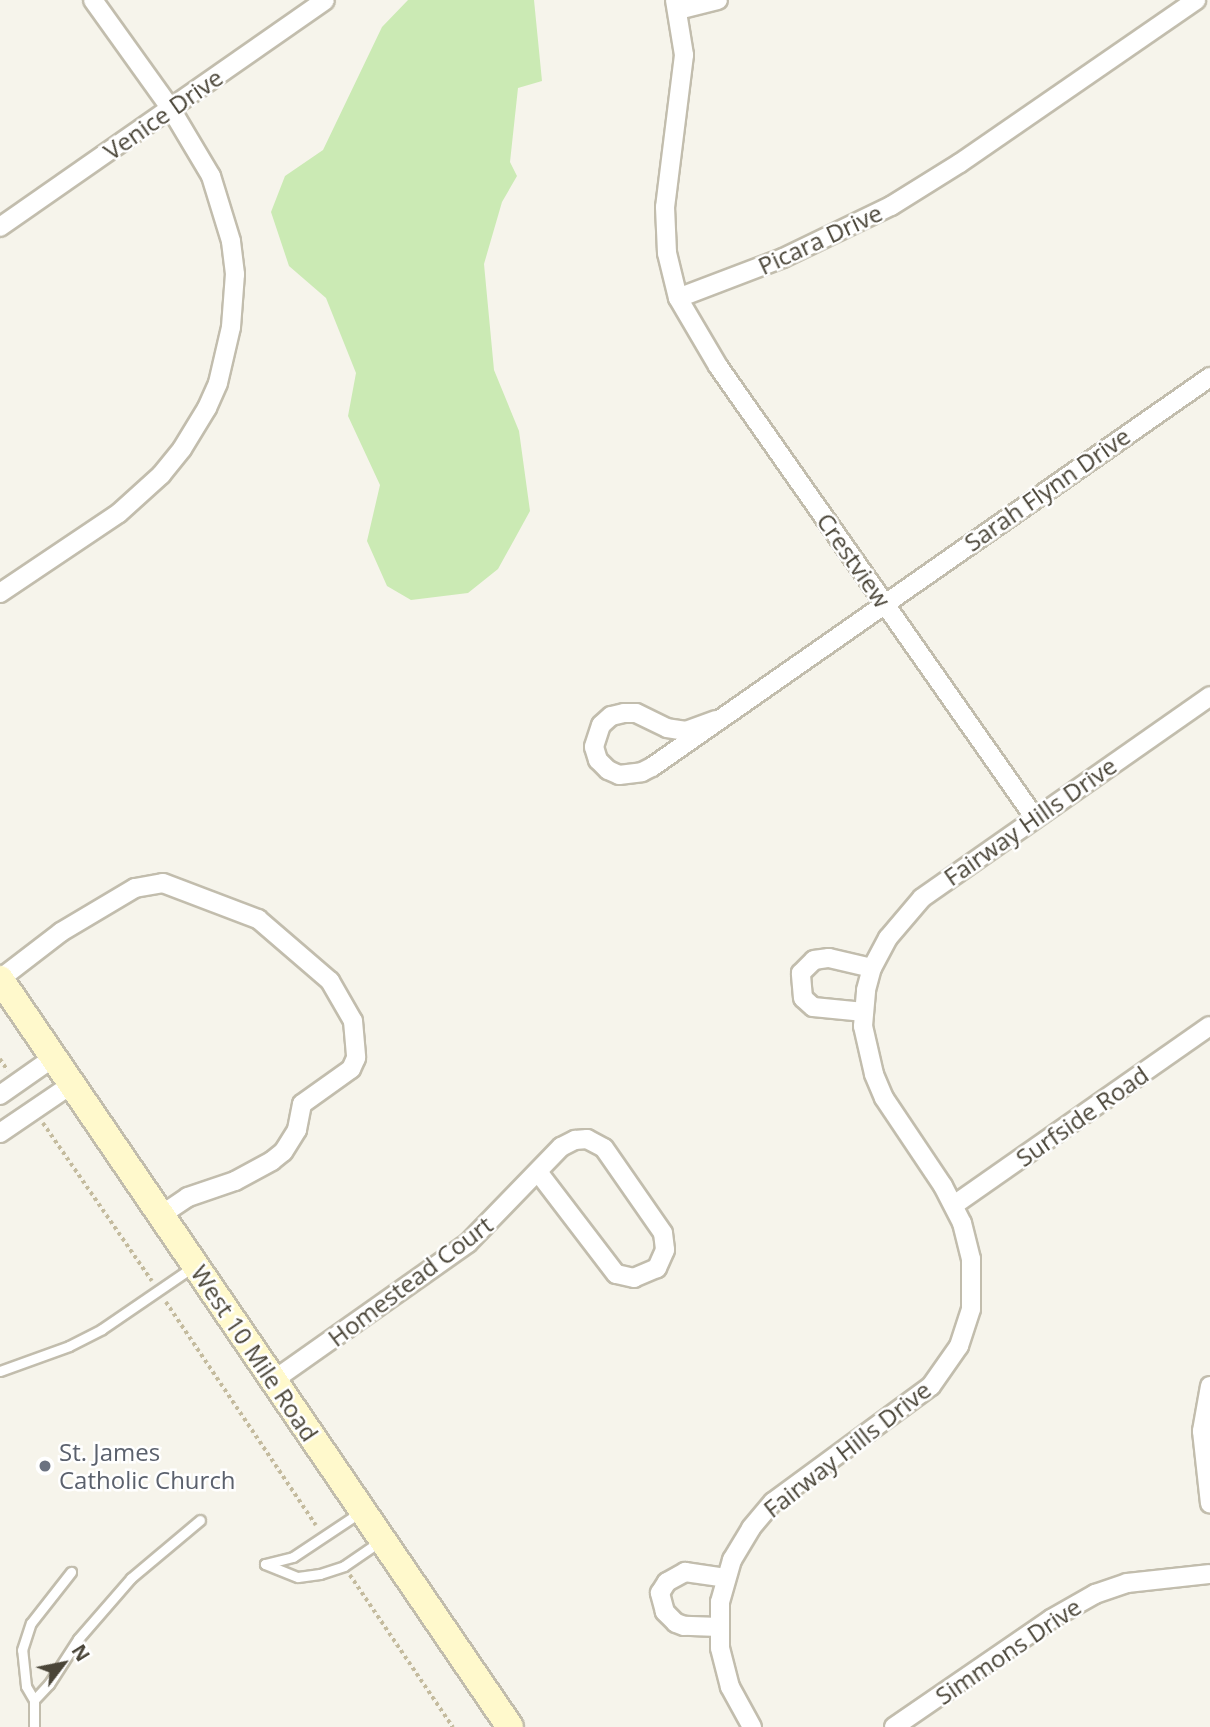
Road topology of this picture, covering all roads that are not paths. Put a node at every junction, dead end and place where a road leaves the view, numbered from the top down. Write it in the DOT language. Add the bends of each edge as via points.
graph roads {
  1 [pos="93,0"];
  2 [pos="325,0"];
  3 [pos="718,0"];
  4 [pos="1196,0"];
  5 [pos="677,5"];
  6 [pos="171,109"];
  7 [pos="0,227"];
  8 [pos="678,298"];
  9 [pos="1210,377"];
  10 [pos="0,593"];
  11 [pos="885,604"];
  12 [pos="1210,696"];
  13 [pos="716,720"];
  14 [pos="1035,818"];
  15 [pos="873,968"];
  16 [pos="0,979"];
  17 [pos="864,1012"];
  18 [pos="1210,1026"];
  19 [pos="54,1058"];
  20 [pos="72,1084"];
  21 [pos="0,1095"];
  22 [pos="0,1133"];
  23 [pos="538,1172"];
  24 [pos="954,1205"];
  25 [pos="161,1215"];
  26 [pos="195,1265"];
  27 [pos="0,1371"];
  28 [pos="274,1380"];
  29 [pos="1210,1386"];
  30 [pos="1210,1504"];
  31 [pos="364,1510"];
  32 [pos="200,1521"];
  33 [pos="383,1539"];
  34 [pos="71,1572"];
  35 [pos="1210,1574"];
  36 [pos="726,1578"];
  37 [pos="719,1627"];
  38 [pos="34,1700"];
  39 [pos="502,1724"];
  40 [pos="34,1727"];
  41 [pos="752,1727"];
  42 [pos="894,1727"];
  1 -- 6 [label="street"];
  2 -- 6 [label="street, Venice Drive"];
  3 -- 5 [label="street"];
  4 -- 8 [label="street, Picara Drive" via="891,206 783,258"];
  5 -- 8 [label="street" via="684,55 665,207 667,253"];
  6 -- 7 [label="street, Venice Drive"];
  6 -- 10 [label="street" via="211,176 231,241 234,300 218,383 182,449 139,496"];
  8 -- 11 [label="street, Crestview" via="718,366"];
  9 -- 11 [label="street, Sarah Flynn Drive"];
  11 -- 13 [label="street, Sarah Flynn Drive"];
  11 -- 14 [label="street, Crestview"];
  12 -- 14 [label="street, Fairway Hills Drive"];
  13 -- 13 [label="street" via="652,767 631,775 608,771 594,747 601,725 624,713 686,731"];
  14 -- 15 [label="street, Fairway Hills Drive" via="922,898 888,938"];
  15 -- 17 [label="street, Fairway Hills Drive"];
  15 -- 17 [label="street" via="830,958 814,960 801,973 803,998 813,1007"];
  16 -- 19 [label="main road, West 10 Mile Road"];
  16 -- 25 [label="street" via="61,932 135,888 163,883 258,919 330,981 354,1021 356,1058 351,1069 302,1104 297,1130 272,1161 235,1181 188,1197"];
  17 -- 24 [label="street, Fairway Hills Drive" via="866,1047 884,1098"];
  18 -- 24 [label="street, Surfside Road"];
  19 -- 20 [label="main road, West 10 Mile Road"];
  19 -- 21 [label="street"];
  20 -- 22 [label="street"];
  20 -- 25 [label="main road, West 10 Mile Road"];
  23 -- 23 [label="street, Homestead Court" via="567,1143 587,1139 604,1148 663,1233 665,1250 657,1268 634,1278 616,1274"];
  23 -- 28 [label="street, Homestead Court" via="468,1243"];
  24 -- 36 [label="street, Fairway Hills Drive" via="969,1250 972,1293 966,1329 950,1362 918,1398 773,1502 751,1528"];
  25 -- 26 [label="main road, West 10 Mile Road"];
  26 -- 27 [label="lane" via="102,1329"];
  26 -- 28 [label="main road, West 10 Mile Road"];
  28 -- 31 [label="main road, West 10 Mile Road"];
  29 -- 30 [label="street" via="1202,1432"];
  31 -- 33 [label="main road, West 10 Mile Road"];
  31 -- 33 [label="lane" via="293,1557 265,1564 298,1577 320,1574 344,1566"];
  32 -- 38 [label="lane" via="131,1578 78,1639"];
  33 -- 39 [label="main road, West 10 Mile Road"];
  34 -- 38 [label="lane" via="31,1623 22,1650 24,1678"];
  35 -- 42 [label="street, Simmons Drive" via="1127,1583 1095,1594"];
  36 -- 37 [label="street, Fairway Hills Drive"];
  36 -- 37 [label="street" via="685,1572 667,1582 660,1593 664,1612 676,1623"];
  37 -- 41 [label="street, Fairway Hills Drive" via="724,1670 737,1705"];
  38 -- 40 [label="lane"];
}
